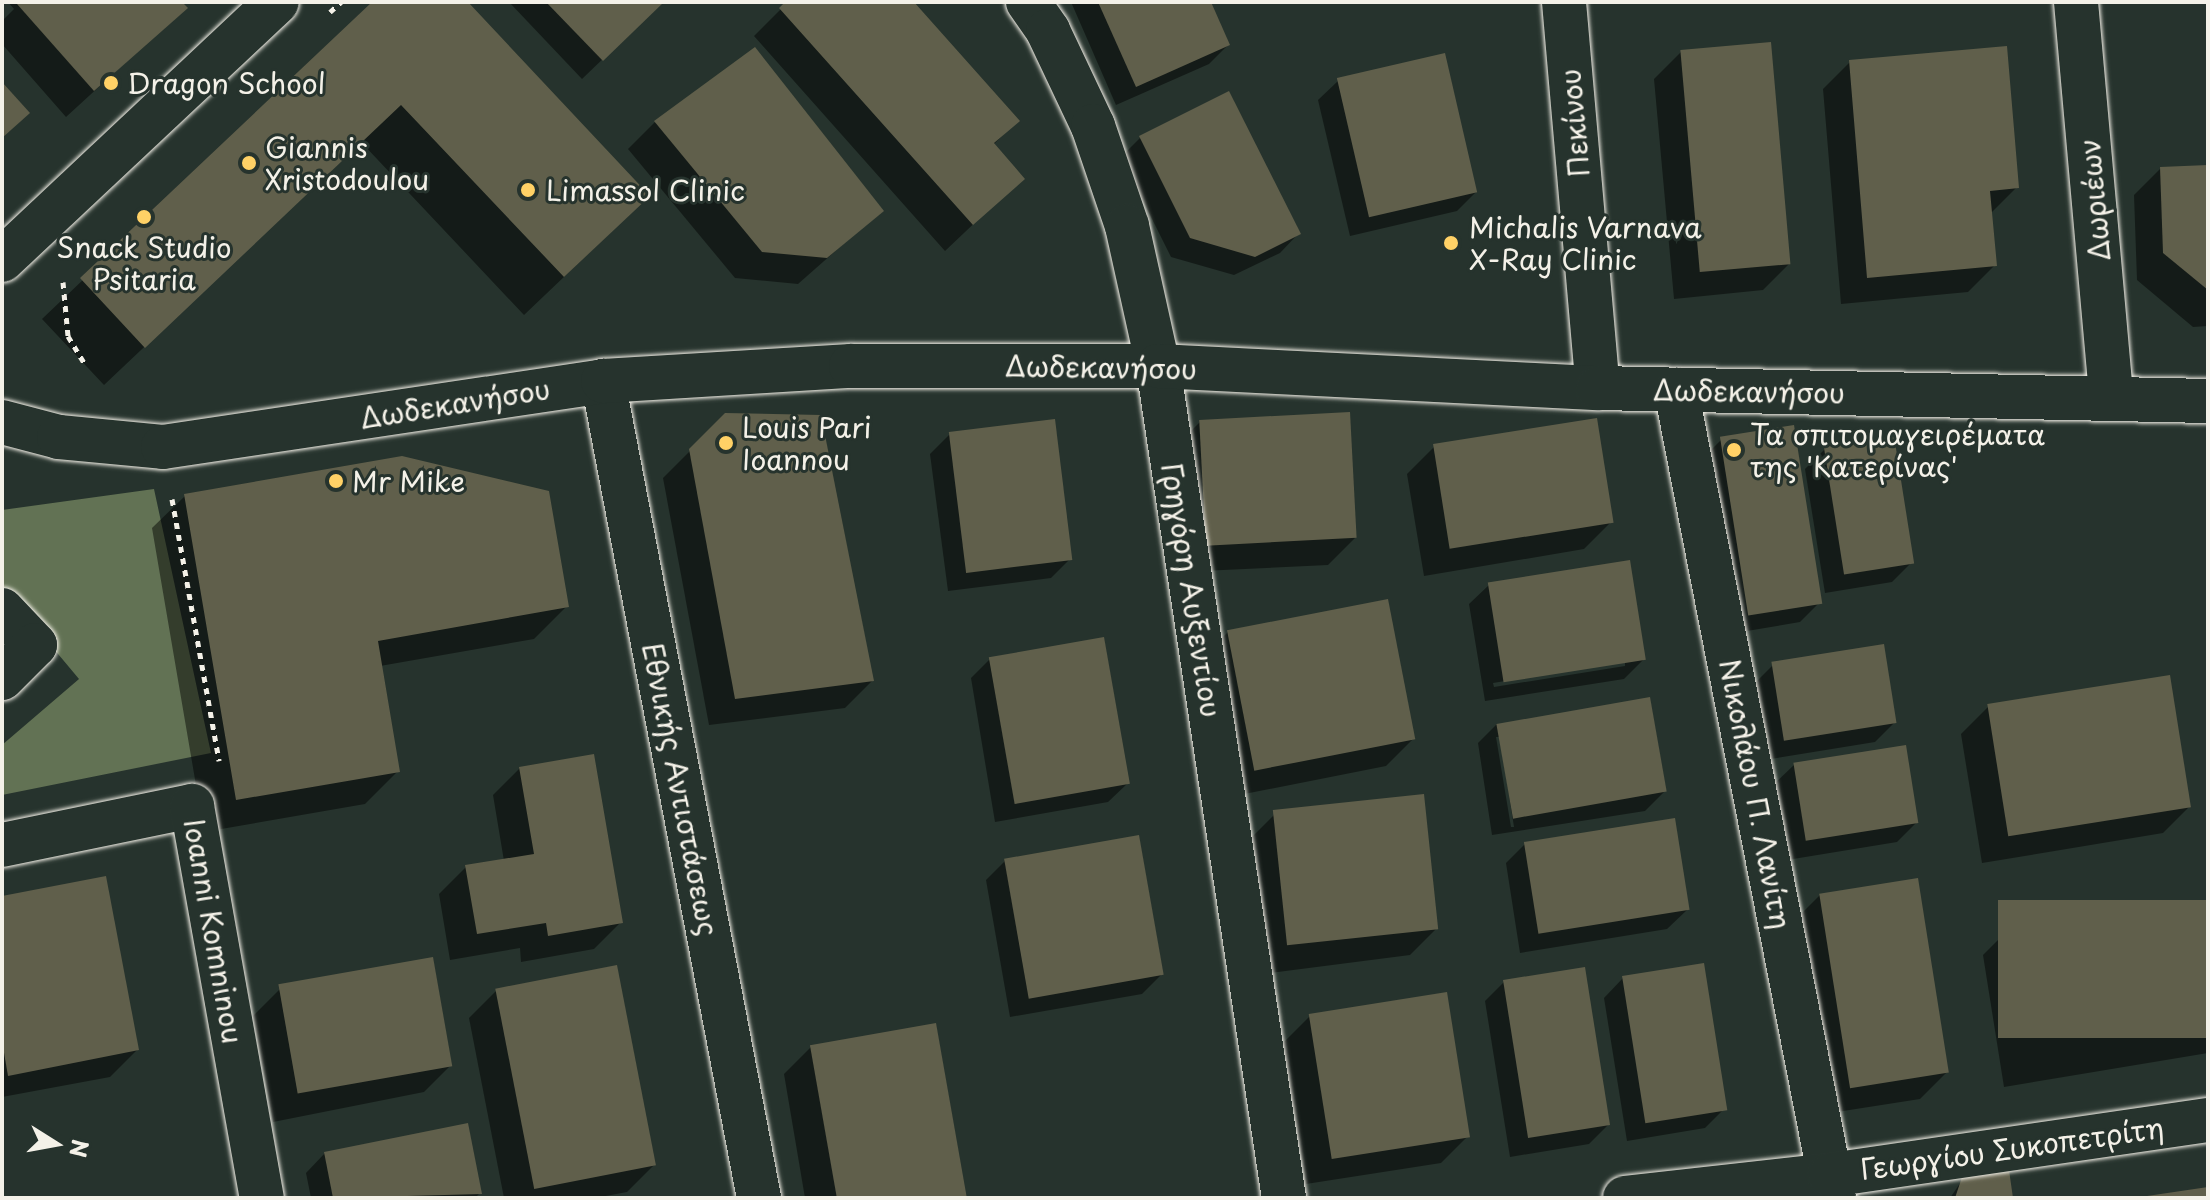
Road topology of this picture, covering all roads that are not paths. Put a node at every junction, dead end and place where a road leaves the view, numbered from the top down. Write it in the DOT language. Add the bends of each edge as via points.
graph roads {
  1 [pos="1028,2"];
  2 [pos="1564,2"];
  3 [pos="2076,2"];
  4 [pos="272,4"];
  5 [pos="2,260"];
  6 [pos="1158,366"];
  7 [pos="603,381"];
  8 [pos="1598,388"];
  9 [pos="1676,390"];
  10 [pos="2111,398"];
  11 [pos="2207,409"];
  12 [pos="2,422"];
  13 [pos="2,610"];
  14 [pos="2,678"];
  15 [pos="2,845"];
  16 [pos="2208,1120"];
  17 [pos="1832,1186"];
  18 [pos="262,1198"];
  19 [pos="759,1198"];
  20 [pos="1284,1198"];
  21 [pos="1625,1198"];
  1 -- 6 [label="street, Γρηγόρη Αυξεντίου" via="1048,31 1093,126 1127,226"];
  2 -- 8 [label="street, Πεκίνου"];
  3 -- 10 [label="street, Δωριέων"];
  4 -- 5 [label="street"];
  6 -- 7 [label="street, Δωδεκανήσου" via="851,366"];
  6 -- 8 [label="street, Δωδεκανήσου"];
  6 -- 20 [label="street, Γρηγόρη Αυξεντίου"];
  7 -- 12 [label="street, Δωδεκανήσου" via="163,447 59,437"];
  7 -- 19 [label="street, Εθνικής Αντιστάσεως"];
  8 -- 9 [label="street, Δωδεκανήσου"];
  9 -- 10 [label="street, Δωδεκανήσου"];
  9 -- 17 [label="street, Νικολάου Π. Λανίτη"];
  10 -- 11 [label="street, Δωδεκανήσου"];
  13 -- 14 [label="street" via="35,645"];
  15 -- 18 [label="street, Ioanni Komninou" via="192,806"];
  16 -- 17 [label="street, Γεωργίου Συκοπετρίτη"];
  17 -- 21 [label="street, Γεωργίου Συκοπετρίτη"];
}
